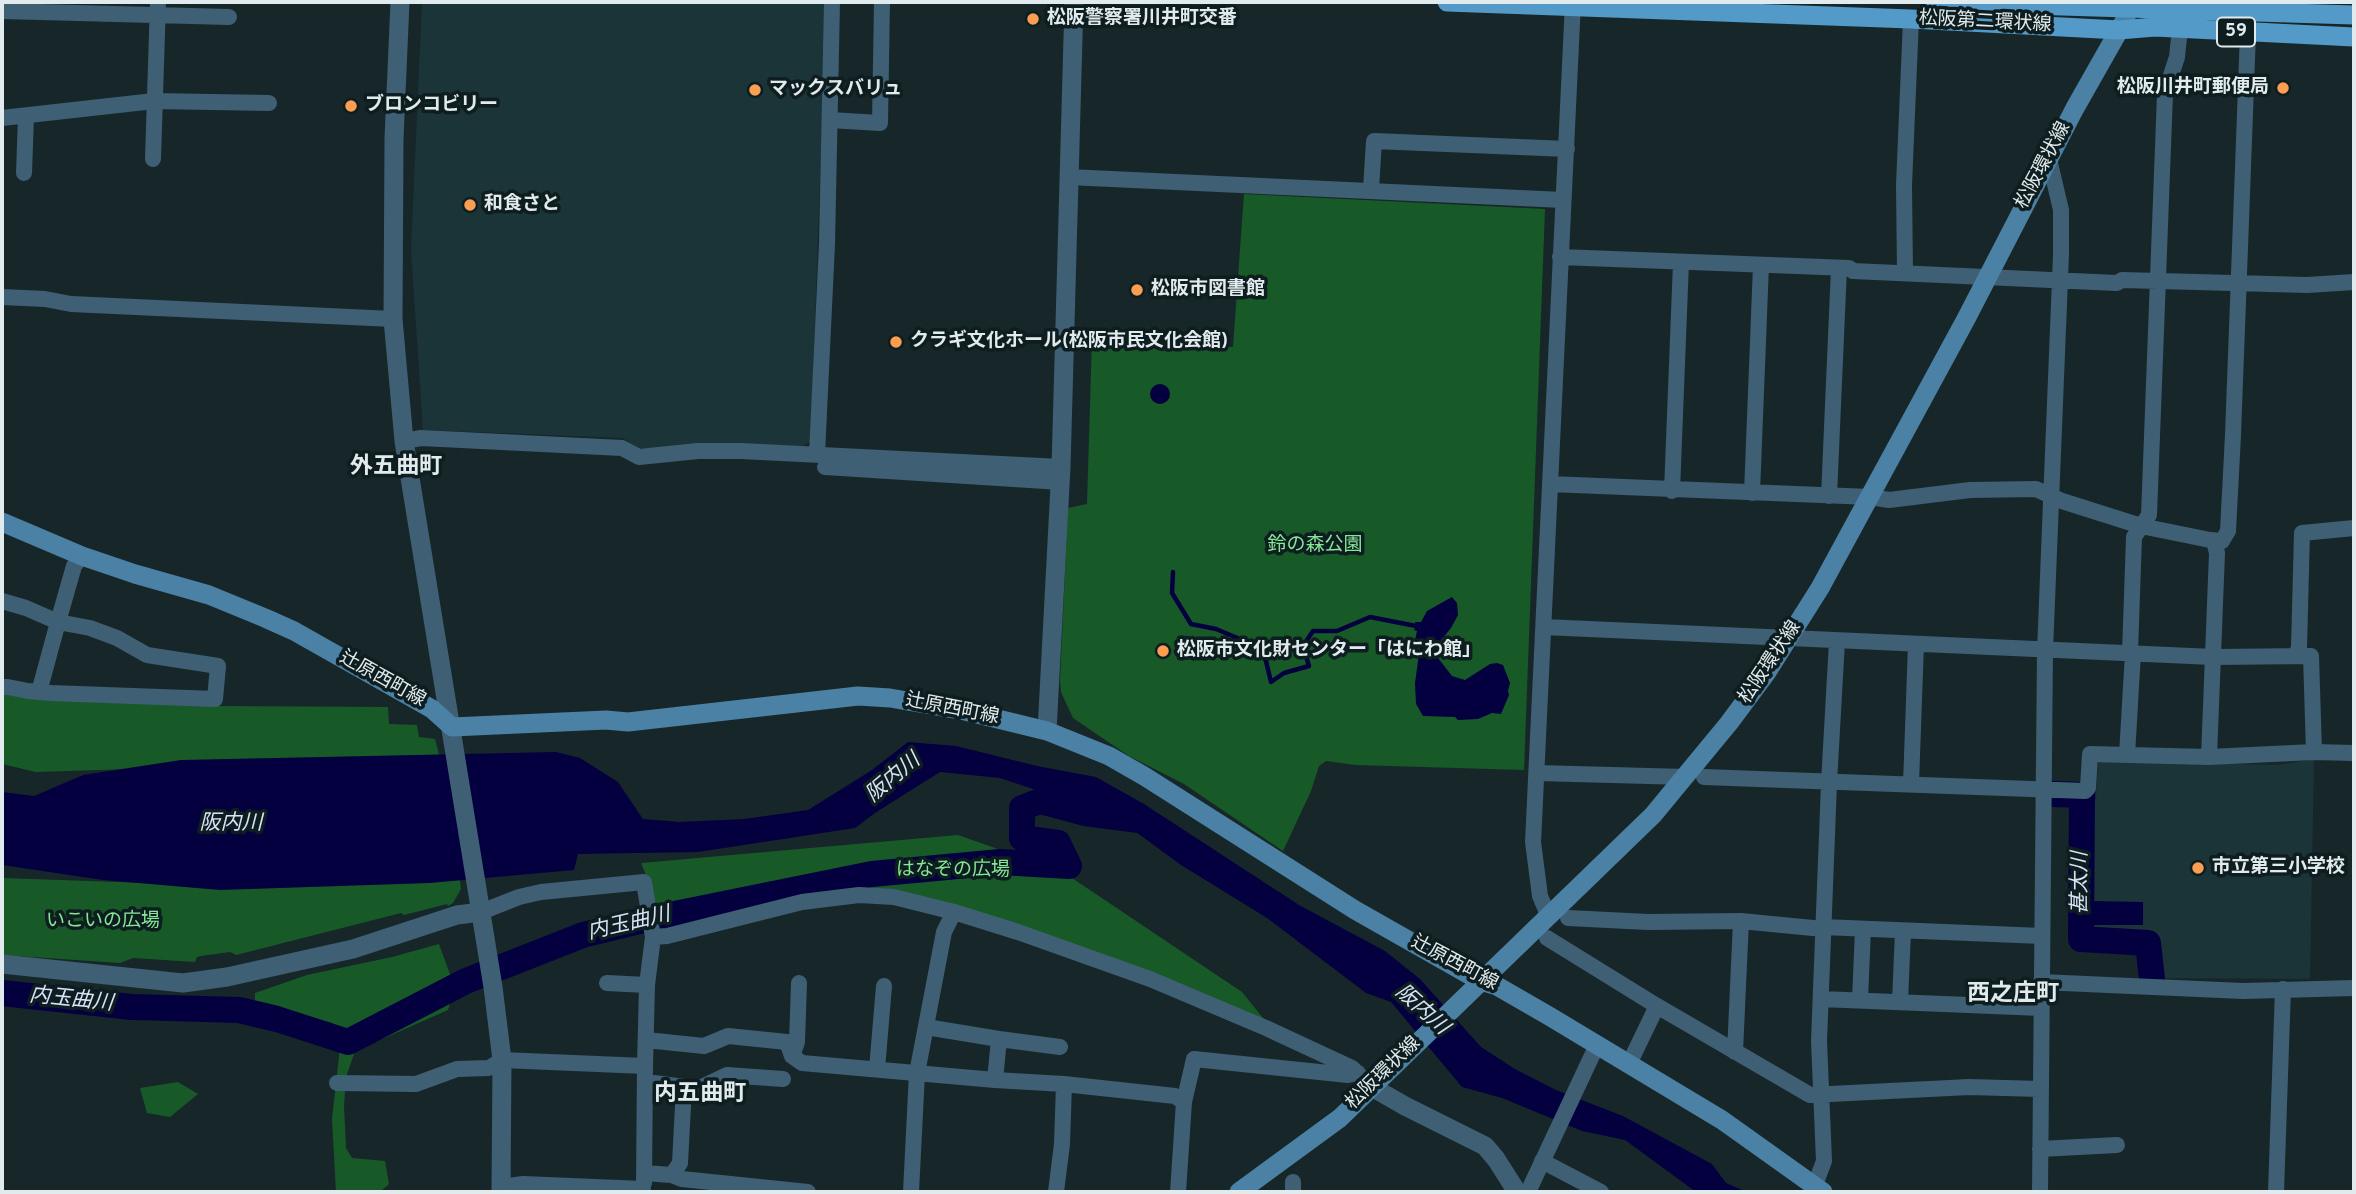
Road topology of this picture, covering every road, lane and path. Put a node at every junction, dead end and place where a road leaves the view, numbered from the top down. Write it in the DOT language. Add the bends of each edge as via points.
graph roads {
  1 [pos="400,2"];
  2 [pos="832,2"];
  3 [pos="883,2"];
  4 [pos="1074,2"];
  5 [pos="1447,2"];
  6 [pos="1933,2"];
  7 [pos="1572,4"];
  8 [pos="2047,4"];
  9 [pos="2133,5"];
  10 [pos="157,9"];
  11 [pos="2,11"];
  12 [pos="2354,15"];
  13 [pos="229,17"];
  14 [pos="1911,19"];
  15 [pos="2180,29"];
  16 [pos="2119,30"];
  17 [pos="2248,33"];
  18 [pos="2354,37"];
  19 [pos="154,102"];
  20 [pos="269,103"];
  21 [pos="26,116"];
  22 [pos="2,118"];
  23 [pos="830,120"];
  24 [pos="1567,149"];
  25 [pos="153,159"];
  26 [pos="2049,159"];
  27 [pos="24,173"];
  28 [pos="1068,177"];
  29 [pos="1371,190"];
  30 [pos="1563,200"];
  31 [pos="1560,257"];
  32 [pos="1681,262"];
  33 [pos="1761,265"];
  34 [pos="1839,268"];
  35 [pos="1905,273"];
  36 [pos="1985,278"];
  37 [pos="2060,280"];
  38 [pos="2158,281"];
  39 [pos="2354,282"];
  40 [pos="2237,284"];
  41 [pos="2,297"];
  42 [pos="393,319"];
  43 [pos="404,441"];
  44 [pos="821,461"];
  45 [pos="1061,475"];
  46 [pos="1550,484"];
  47 [pos="1672,491"];
  48 [pos="1752,493"];
  49 [pos="2051,495"];
  50 [pos="1829,496"];
  51 [pos="1870,497"];
  52 [pos="2,522"];
  53 [pos="2141,526"];
  54 [pos="2354,528"];
  55 [pos="2214,541"];
  56 [pos="82,556"];
  57 [pos="2,601"];
  58 [pos="58,622"];
  59 [pos="1544,628"];
  60 [pos="1790,638"];
  61 [pos="1837,641"];
  62 [pos="1916,645"];
  63 [pos="2045,651"];
  64 [pos="2131,653"];
  65 [pos="2296,656"];
  66 [pos="2213,657"];
  67 [pos="2,687"];
  68 [pos="39,692"];
  69 [pos="452,727"];
  70 [pos="1047,731"];
  71 [pos="2314,752"];
  72 [pos="2354,753"];
  73 [pos="2127,755"];
  74 [pos="2209,757"];
  75 [pos="1537,773"];
  76 [pos="1695,777"];
  77 [pos="1829,783"];
  78 [pos="1912,784"];
  79 [pos="2043,789"];
  80 [pos="481,912"];
  81 [pos="954,912"];
  82 [pos="1558,916"];
  83 [pos="1741,921"];
  84 [pos="1823,928"];
  85 [pos="1863,929"];
  86 [pos="1903,931"];
  87 [pos="653,932"];
  88 [pos="2042,936"];
  89 [pos="1547,937"];
  90 [pos="2,964"];
  91 [pos="2041,982"];
  92 [pos="607,983"];
  93 [pos="799,983"];
  94 [pos="647,985"];
  95 [pos="884,986"];
  96 [pos="1476,986"];
  97 [pos="2354,988"];
  98 [pos="2283,989"];
  99 [pos="1821,999"];
  100 [pos="1860,1000"];
  101 [pos="1900,1002"];
  102 [pos="1657,1006"];
  103 [pos="2041,1008"];
  104 [pos="926,1027"];
  105 [pos="999,1039"];
  106 [pos="646,1040"];
  107 [pos="1060,1047"];
  108 [pos="1594,1050"];
  109 [pos="1735,1052"];
  110 [pos="792,1056"];
  111 [pos="502,1060"];
  112 [pos="1629,1064"];
  113 [pos="645,1066"];
  114 [pos="877,1069"];
  115 [pos="917,1073"];
  116 [pos="1370,1078"];
  117 [pos="783,1079"];
  118 [pos="995,1080"];
  119 [pos="337,1083"];
  120 [pos="654,1083"];
  121 [pos="1064,1084"];
  122 [pos="684,1087"];
  123 [pos="2040,1089"];
  124 [pos="1822,1096"];
  125 [pos="1184,1102"];
  126 [pos="2117,1145"];
  127 [pos="2040,1149"];
  128 [pos="1542,1160"];
  129 [pos="672,1175"];
  130 [pos="644,1185"];
  131 [pos="501,1189"];
  132 [pos="1819,1189"];
  133 [pos="777,1191"];
  134 [pos="808,1192"];
  135 [pos="911,1192"];
  136 [pos="1056,1192"];
  137 [pos="1178,1192"];
  138 [pos="1239,1192"];
  139 [pos="1517,1192"];
  140 [pos="1528,1192"];
  141 [pos="1601,1192"];
  142 [pos="2040,1192"];
  143 [pos="2276,1192"];
  1 -- 42 [label="street"];
  2 -- 23 [label="street"];
  3 -- 23 [label="street" via="880,123"];
  4 -- 28 [label="street"];
  5 -- 7 [label="main road, 松阪第二環状線 / 59"];
  6 -- 8 [label="main road, 松阪第二環状線 / 59"];
  7 -- 14 [label="main road, 松阪第二環状線 / 59"];
  7 -- 24 [label="street"];
  8 -- 9 [label="main road, 松阪第二環状線 / 59"];
  9 -- 12 [label="main road, 松阪第二環状線 / 59"];
  9 -- 16 [label="main road, 松阪環状線"];
  10 -- 11 [label="street"];
  10 -- 13 [label="street"];
  10 -- 19 [label="street"];
  14 -- 16 [label="main road, 松阪第二環状線 / 59"];
  14 -- 35 [label="street" via="1903,185"];
  15 -- 16 [label="main road, 松阪第二環状線 / 59"];
  15 -- 17 [label="main road, 松阪第二環状線 / 59"];
  15 -- 38 [label="street" via="2165,94"];
  16 -- 26 [label="main road, 松阪環状線"];
  17 -- 18 [label="main road, 松阪第二環状線 / 59"];
  17 -- 40 [label="street"];
  19 -- 20 [label="street"];
  19 -- 21 [label="street"];
  19 -- 25 [label="street"];
  21 -- 22 [label="street"];
  21 -- 27 [label="street"];
  23 -- 44 [label="street"];
  24 -- 29 [label="street" via="1374,141"];
  24 -- 30 [label="street"];
  26 -- 36 [label="main road, 松阪環状線"];
  26 -- 37 [label="street" via="2062,210"];
  28 -- 29 [label="street"];
  28 -- 45 [label="street"];
  29 -- 30 [label="street"];
  30 -- 31 [label="street"];
  31 -- 32 [label="street"];
  31 -- 46 [label="street"];
  32 -- 33 [label="street"];
  32 -- 47 [label="street"];
  33 -- 34 [label="street"];
  33 -- 48 [label="street"];
  34 -- 35 [label="street"];
  34 -- 50 [label="street"];
  35 -- 36 [label="street"];
  36 -- 37 [label="street"];
  36 -- 51 [label="main road, 松阪環状線"];
  37 -- 38 [label="street"];
  37 -- 49 [label="street"];
  38 -- 40 [label="street"];
  38 -- 53 [label="street" via="2149,515"];
  39 -- 40 [label="street"];
  40 -- 55 [label="street" via="2228,531 2222,541"];
  41 -- 42 [label="street"];
  42 -- 43 [label="street"];
  43 -- 44 [label="street" via="421,438 622,448 639,457 741,451"];
  43 -- 69 [label="street"];
  44 -- 45 [label="street"];
  45 -- 70 [label="street"];
  46 -- 47 [label="street"];
  46 -- 59 [label="street"];
  47 -- 48 [label="street"];
  48 -- 50 [label="street"];
  49 -- 51 [label="street" via="2036,488 1889,500"];
  49 -- 53 [label="street"];
  49 -- 63 [label="street"];
  50 -- 51 [label="street"];
  51 -- 60 [label="main road, 松阪環状線"];
  52 -- 56 [label="main road, 辻原西町線"];
  53 -- 55 [label="street"];
  53 -- 64 [label="street" via="2134,537"];
  54 -- 65 [label="street" via="2302,533"];
  55 -- 66 [label="street"];
  56 -- 58 [label="street" via="74,566"];
  56 -- 69 [label="main road, 辻原西町線" via="209,595 294,631 432,709"];
  57 -- 58 [label="street"];
  58 -- 68 [label="street"];
  58 -- 68 [label="street" via="90,628 146,654 218,666 215,699"];
  59 -- 60 [label="street"];
  59 -- 75 [label="street"];
  60 -- 61 [label="street"];
  60 -- 76 [label="main road, 松阪環状線"];
  61 -- 62 [label="street"];
  61 -- 77 [label="street"];
  62 -- 63 [label="street"];
  62 -- 78 [label="street"];
  63 -- 64 [label="street"];
  63 -- 79 [label="street"];
  64 -- 66 [label="street"];
  64 -- 73 [label="street"];
  65 -- 66 [label="street"];
  65 -- 71 [label="street" via="2311,656"];
  66 -- 74 [label="street"];
  67 -- 68 [label="street"];
  69 -- 70 [label="main road, 辻原西町線" via="628,722 865,696 965,711"];
  69 -- 80 [label="street"];
  70 -- 96 [label="main road, 辻原西町線" via="1144,776"];
  71 -- 72 [label="street"];
  71 -- 74 [label="street"];
  73 -- 74 [label="street"];
  73 -- 79 [label="street" via="2090,754 2085,791"];
  75 -- 76 [label="street"];
  75 -- 82 [label="street" via="1536,878 1540,896"];
  76 -- 77 [label="street"];
  76 -- 82 [label="main road, 松阪環状線" via="1653,814"];
  77 -- 78 [label="street"];
  77 -- 84 [label="street"];
  78 -- 79 [label="street"];
  79 -- 88 [label="street"];
  80 -- 87 [label="street" via="541,892 643,882"];
  80 -- 90 [label="street" via="457,915 353,949 183,983"];
  80 -- 111 [label="street"];
  81 -- 87 [label="street" via="894,897 859,895 802,902 667,936"];
  81 -- 104 [label="street" via="944,932"];
  81 -- 116 [label="street" via="1150,979"];
  82 -- 83 [label="street" via="1648,922"];
  82 -- 96 [label="main road, 松阪環状線"];
  83 -- 84 [label="street"];
  83 -- 109 [label="street"];
  84 -- 85 [label="street"];
  84 -- 99 [label="street"];
  85 -- 86 [label="street"];
  85 -- 100 [label="street"];
  86 -- 88 [label="street"];
  86 -- 101 [label="street"];
  87 -- 94 [label="street"];
  88 -- 91 [label="street"];
  89 -- 102 [label="street"];
  91 -- 98 [label="street"];
  91 -- 103 [label="street"];
  92 -- 94 [label="street"];
  93 -- 110 [label="street" via="798,1032"];
  94 -- 106 [label="street"];
  95 -- 114 [label="street"];
  96 -- 108 [label="main road, 辻原西町線" via="1497,986"];
  96 -- 116 [label="main road, 松阪環状線"];
  97 -- 98 [label="street"];
  98 -- 143 [label="street"];
  99 -- 100 [label="street"];
  99 -- 124 [label="street"];
  100 -- 101 [label="street"];
  101 -- 103 [label="street"];
  102 -- 109 [label="street"];
  102 -- 112 [label="street"];
  103 -- 123 [label="street"];
  104 -- 105 [label="street"];
  104 -- 115 [label="street"];
  105 -- 107 [label="street"];
  105 -- 118 [label="street"];
  106 -- 110 [label="street" via="704,1046 728,1036 787,1042"];
  106 -- 113 [label="street"];
  108 -- 112 [label="main road, 辻原西町線"];
  108 -- 128 [label="street"];
  109 -- 124 [label="street" via="1810,1095"];
  110 -- 114 [label="street" via="802,1063"];
  111 -- 113 [label="street"];
  111 -- 119 [label="street" via="489,1068 457,1069 416,1084"];
  111 -- 131 [label="street"];
  112 -- 132 [label="main road, 辻原西町線" via="1722,1120"];
  113 -- 130 [label="street"];
  114 -- 115 [label="street"];
  115 -- 118 [label="street"];
  115 -- 135 [label="street"];
  116 -- 125 [label="street" via="1194,1059"];
  116 -- 138 [label="main road, 松阪環状線" via="1339,1118"];
  116 -- 139 [label="street" via="1405,1107 1485,1146"];
  117 -- 122 [label="street" via="726,1075 702,1087"];
  118 -- 121 [label="street"];
  120 -- 122 [label="street"];
  121 -- 125 [label="street" via="1175,1096"];
  121 -- 136 [label="street"];
  122 -- 129 [label="street" via="680,1163"];
  123 -- 124 [label="street" via="1969,1087"];
  123 -- 127 [label="street"];
  124 -- 132 [label="street" via="1824,1161"];
  125 -- 137 [label="street"];
  126 -- 127 [label="street"];
  127 -- 142 [label="street"];
  128 -- 140 [label="street"];
  128 -- 141 [label="street"];
  129 -- 130 [label="street"];
  129 -- 133 [label="street"];
  130 -- 131 [label="street" via="523,1184"];
  133 -- 134 [label="street"];
}
